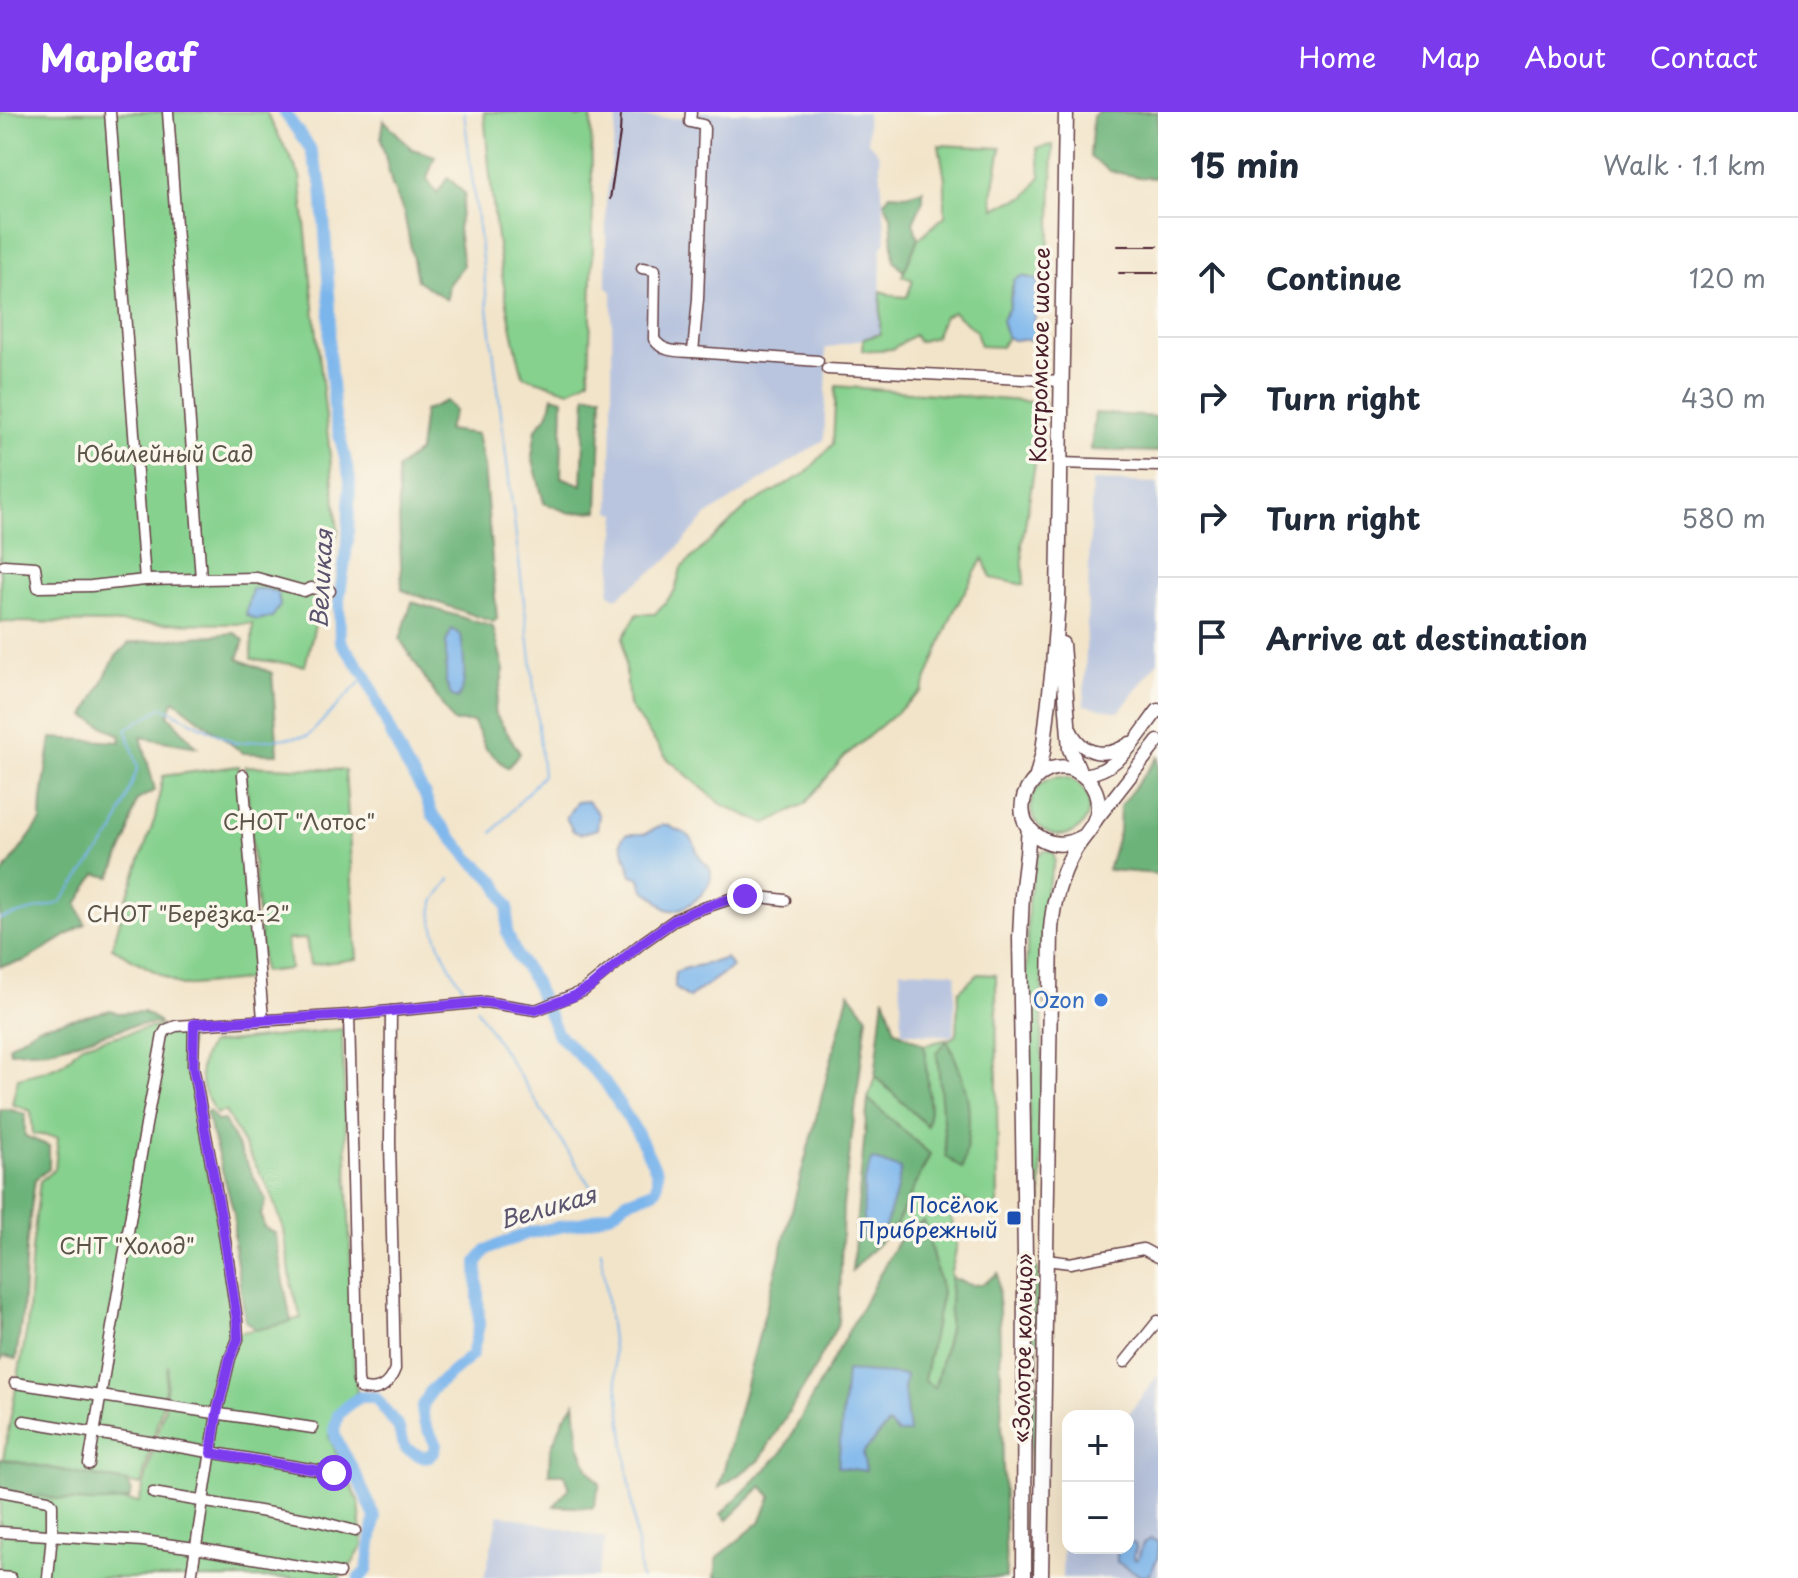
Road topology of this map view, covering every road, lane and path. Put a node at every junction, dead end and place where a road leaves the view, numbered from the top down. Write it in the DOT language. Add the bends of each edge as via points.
graph roads {
  1 [pos="110,112"];
  2 [pos="168,112"];
  3 [pos="691,112"];
  4 [pos="1066,112"];
  5 [pos="642,268"];
  6 [pos="693,352"];
  7 [pos="1062,381"];
  8 [pos="1060,463"];
  9 [pos="1158,466"];
  10 [pos="4,565"];
  11 [pos="201,579"];
  12 [pos="145,580"];
  13 [pos="330,591"];
  14 [pos="1058,600"];
  15 [pos="1158,710"];
  16 [pos="1068,725"];
  17 [pos="1138,735"];
  18 [pos="1158,741"];
  19 [pos="1081,774"];
  20 [pos="243,775"];
  21 [pos="1037,776"];
  22 [pos="1096,820"];
  23 [pos="1029,827"];
  24 [pos="1083,837"];
  25 [pos="785,900"];
  26 [pos="391,1011"];
  27 [pos="349,1015"];
  28 [pos="263,1019"];
  29 [pos="194,1024"];
  30 [pos="1158,1257"];
  31 [pos="1025,1258"];
  32 [pos="1046,1260"];
  33 [pos="1158,1321"];
  34 [pos="1125,1362"];
  35 [pos="15,1383"];
  36 [pos="100,1396"];
  37 [pos="217,1413"];
  38 [pos="24,1421"];
  39 [pos="313,1428"];
  40 [pos="94,1432"];
  41 [pos="211,1453"];
  42 [pos="89,1464"];
  43 [pos="334,1473"];
  44 [pos="0,1491"];
  45 [pos="153,1493"];
  46 [pos="203,1502"];
  47 [pos="355,1531"];
  48 [pos="0,1532"];
  49 [pos="52,1534"];
  50 [pos="195,1548"];
  51 [pos="339,1573"];
  52 [pos="0,1577"];
  53 [pos="11,1578"];
  54 [pos="48,1578"];
  55 [pos="191,1578"];
  56 [pos="1024,1578"];
  57 [pos="1041,1578"];
  1 -- 12 [label="street"];
  2 -- 11 [label="street"];
  3 -- 6 [label="street" via="690,122 704,129"];
  4 -- 7 [label="highway, Костромское шоссе"];
  5 -- 6 [label="street" via="655,270 658,346"];
  6 -- 7 [label="street"];
  7 -- 8 [label="highway, Костромское шоссе"];
  8 -- 9 [label="street"];
  8 -- 14 [label="highway, Костромское шоссе"];
  10 -- 12 [label="street" via="35,567 38,587"];
  11 -- 12 [label="street"];
  11 -- 13 [label="street" via="257,578 304,591"];
  14 -- 16 [label="highway"];
  14 -- 21 [label="highway"];
  15 -- 17 [label="main road"];
  16 -- 17 [label="main road" via="1079,744 1098,753 1120,749"];
  16 -- 19 [label="highway" via="1071,756"];
  17 -- 19 [label="main road" via="1112,766"];
  18 -- 22 [label="main road"];
  19 -- 21 [label="highway" via="1057,768"];
  19 -- 22 [label="highway" via="1097,797"];
  20 -- 28 [label="street"];
  21 -- 23 [label="highway" via="1023,799"];
  22 -- 24 [label="highway, «Золотое кольцо»"];
  23 -- 24 [label="highway" via="1054,843"];
  23 -- 31 [label="highway, «Золотое кольцо»" via="1019,957"];
  24 -- 32 [label="highway, «Золотое кольцо»" via="1063,875 1052,917"];
  25 -- 26 [label="street" via="736,897 676,919 590,987 541,1009 485,1002"];
  26 -- 27 [label="street"];
  26 -- 27 [label="street" via="395,1369 387,1382 371,1391 360,1388 358,1381"];
  27 -- 28 [label="street"];
  28 -- 29 [label="street"];
  29 -- 36 [label="street" via="171,1027 163,1035"];
  29 -- 37 [label="street" via="193,1066 237,1320 238,1339"];
  30 -- 32 [label="street" via="1143,1249 1070,1263"];
  31 -- 32 [label="highway"];
  31 -- 56 [label="highway, «Золотое кольцо»"];
  32 -- 57 [label="highway, «Золотое кольцо»"];
  33 -- 34 [label="street"];
  35 -- 36 [label="street"];
  36 -- 37 [label="street"];
  36 -- 40 [label="street"];
  37 -- 39 [label="street"];
  37 -- 41 [label="street"];
  38 -- 40 [label="street"];
  40 -- 41 [label="street"];
  40 -- 42 [label="street"];
  41 -- 43 [label="street"];
  41 -- 46 [label="street"];
  44 -- 49 [label="street" via="50,1501"];
  45 -- 46 [label="street"];
  46 -- 47 [label="street"];
  46 -- 50 [label="street"];
  48 -- 49 [label="street"];
  49 -- 50 [label="street"];
  49 -- 54 [label="street"];
  50 -- 51 [label="street"];
  50 -- 55 [label="street"];
  52 -- 53 [label="street"];
}
